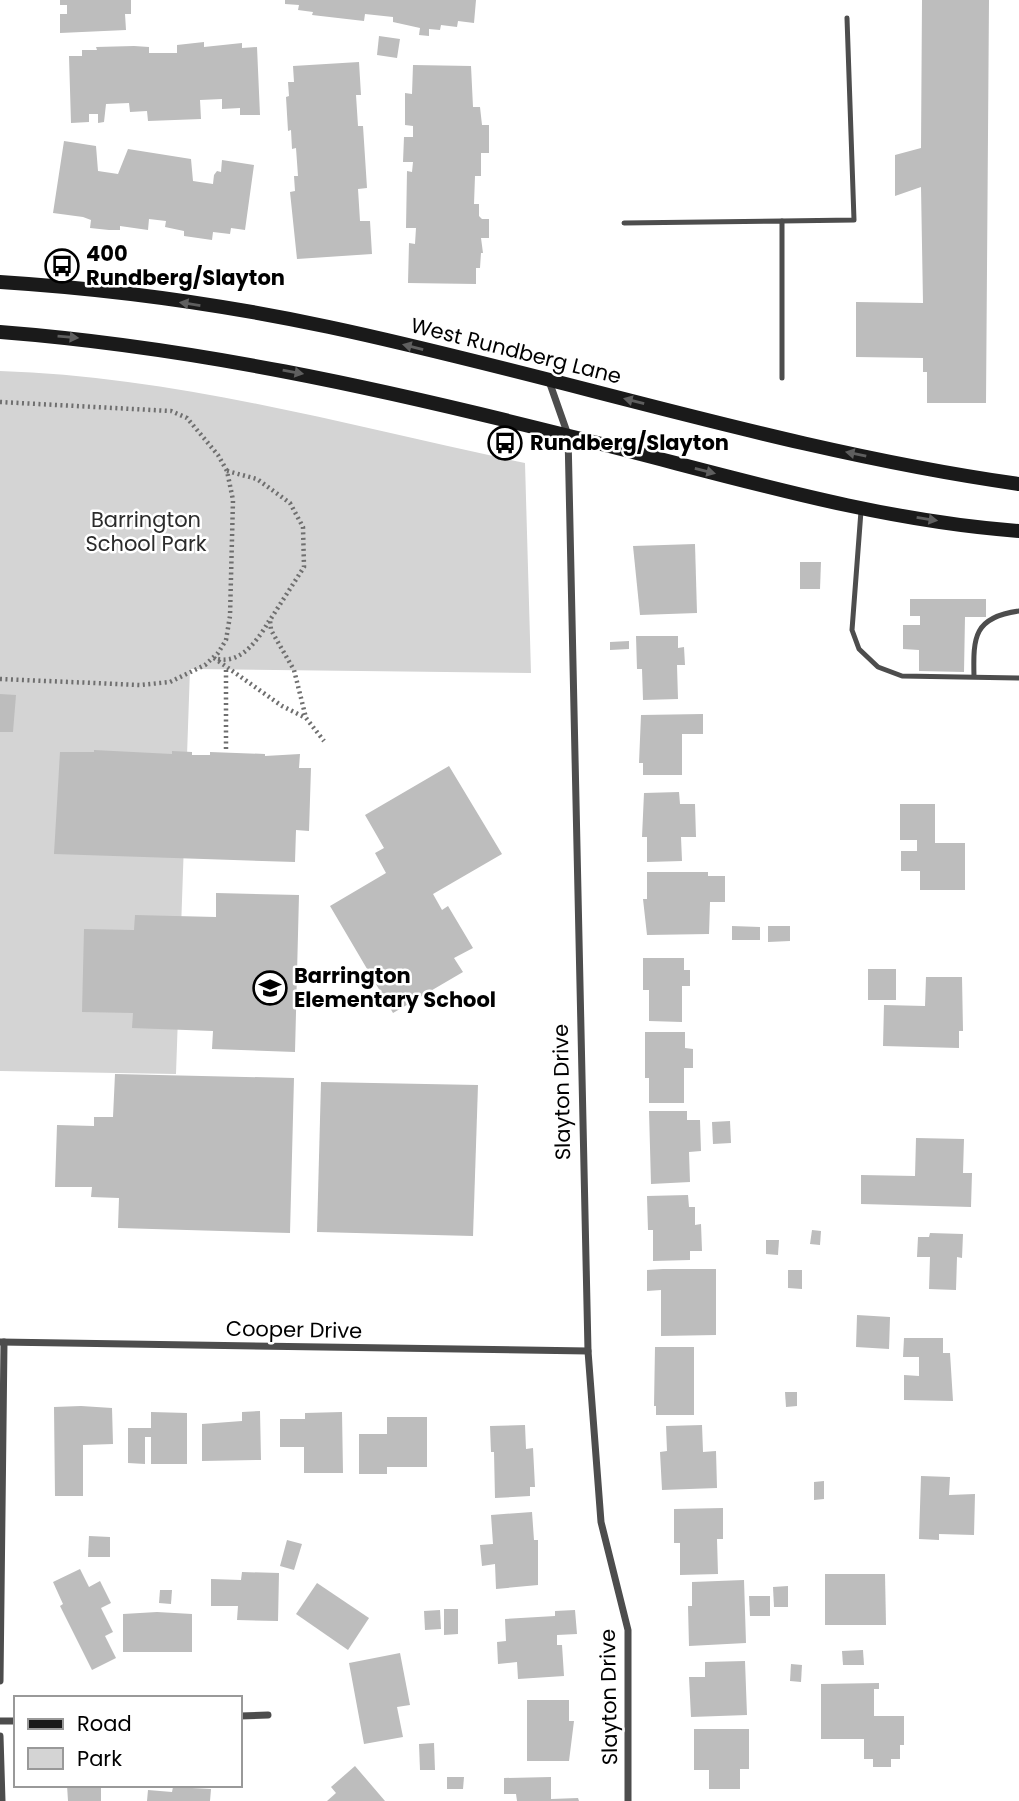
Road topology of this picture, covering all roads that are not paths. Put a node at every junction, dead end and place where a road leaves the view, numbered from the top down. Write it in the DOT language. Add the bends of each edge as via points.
graph roads {
  1 [pos="847,18"];
  2 [pos="782,221"];
  3 [pos="624,223"];
  4 [pos="0,282"];
  5 [pos="0,332"];
  6 [pos="782,378"];
  7 [pos="549,381"];
  8 [pos="568,435"];
  9 [pos="1019,484"];
  10 [pos="861,508"];
  11 [pos="1019,531"];
  12 [pos="1019,611"];
  13 [pos="974,676"];
  14 [pos="1019,678"];
  15 [pos="2,1342"];
  16 [pos="587,1351"];
  17 [pos="0,1681"];
  18 [pos="268,1715"];
  19 [pos="242,1716"];
  20 [pos="0,1736"];
  21 [pos="2,1801"];
  22 [pos="628,1801"];
  1 -- 2 [label="lane" via="854,220"];
  2 -- 3 [label="lane"];
  2 -- 6 [label="lane"];
  7 -- 4 [label="main road, West Rundberg Lane, one-way" via="328,327 65,285"];
  5 -- 8 [label="main road, one-way" via="90,339 237,361"];
  7 -- 8 [label="street, Slayton Drive"];
  9 -- 7 [label="main road, West Rundberg Lane, one-way" via="792,440"];
  8 -- 10 [label="main road, one-way"];
  8 -- 16 [label="street, Slayton Drive"];
  10 -- 11 [label="main road, one-way"];
  10 -- 13 [label="lane" via="852,630 859,649 878,667 902,676"];
  12 -- 13 [label="lane" via="991,619 979,629 973,642"];
  13 -- 14 [label="lane"];
  15 -- 16 [label="street, Cooper Drive"];
  15 -- 17 [label="street"];
  16 -- 22 [label="street, Slayton Drive" via="601,1522 628,1630"];
  18 -- 19 [label="street"];
  20 -- 21 [label="street"];
}
